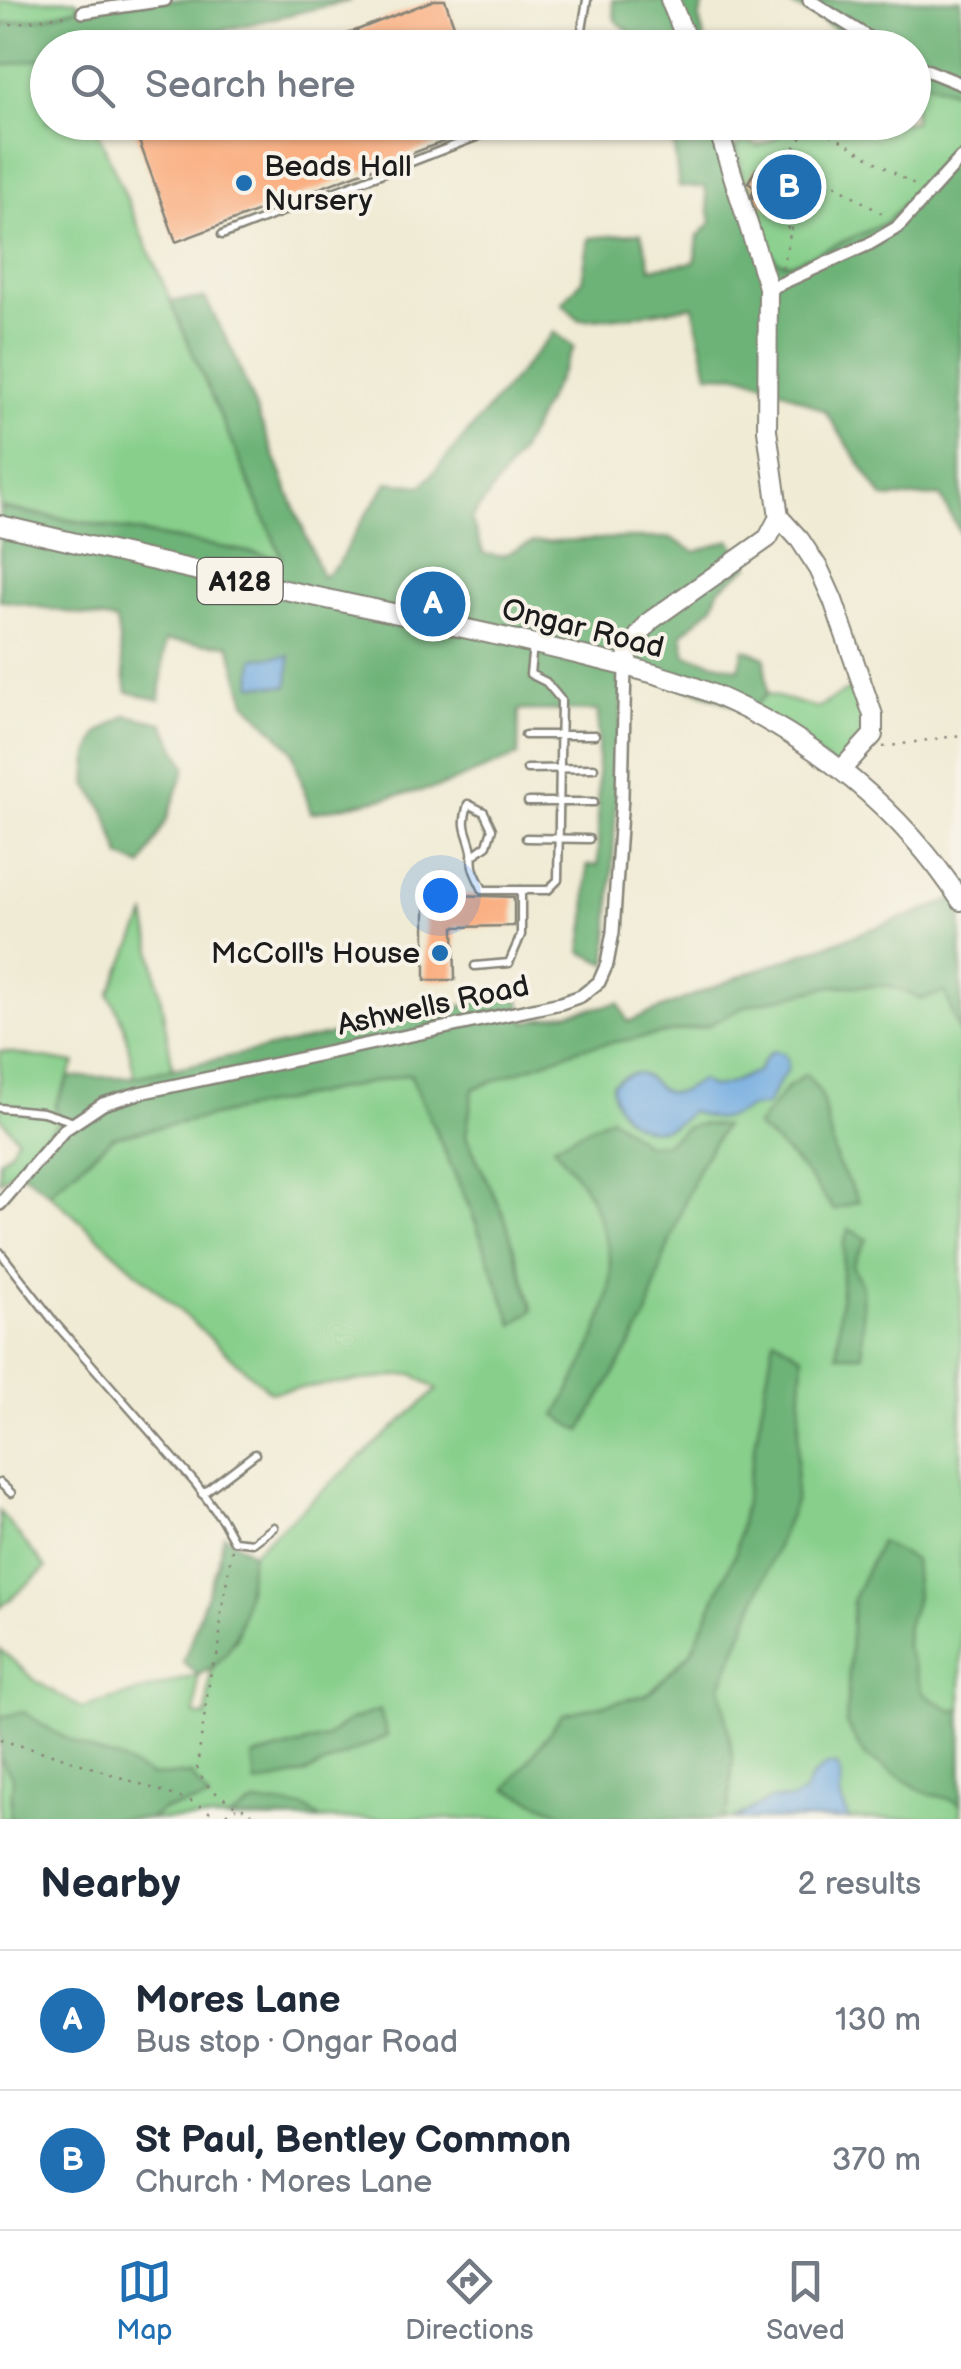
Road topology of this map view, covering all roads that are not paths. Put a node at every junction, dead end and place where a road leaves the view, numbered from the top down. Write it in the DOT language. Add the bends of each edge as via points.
graph roads {
  1 [pos="166,0"];
  2 [pos="586,0"];
  3 [pos="670,0"];
  4 [pos="809,0"];
  5 [pos="83,12"];
  6 [pos="582,30"];
  7 [pos="682,30"];
  8 [pos="856,30"];
  9 [pos="931,72"];
  10 [pos="961,84"];
  11 [pos="468,140"];
  12 [pos="722,140"];
  13 [pos="961,158"];
  14 [pos="222,235"];
  15 [pos="773,286"];
  16 [pos="779,517"];
  17 [pos="0,525"];
  18 [pos="797,537"];
  19 [pos="768,538"];
  20 [pos="533,644"];
  21 [pos="624,666"];
  22 [pos="525,735"];
  23 [pos="562,735"];
  24 [pos="596,735"];
  25 [pos="594,768"];
  26 [pos="527,769"];
  27 [pos="560,769"];
  28 [pos="840,770"];
  29 [pos="528,802"];
  30 [pos="559,802"];
  31 [pos="594,802"];
  32 [pos="526,838"];
  33 [pos="558,838"];
  34 [pos="589,839"];
  35 [pos="472,856"];
  36 [pos="521,890"];
  37 [pos="961,901"];
  38 [pos="474,966"];
  39 [pos="0,1108"];
  40 [pos="75,1123"];
  41 [pos="0,1204"];
  42 [pos="0,1252"];
  43 [pos="255,1454"];
  44 [pos="0,1483"];
  45 [pos="12,1493"];
  46 [pos="202,1494"];
  47 [pos="274,1528"];
  1 -- 5 [label="street"];
  2 -- 6 [label="lane"];
  3 -- 7 [label="main road"];
  4 -- 8 [label="street"];
  9 -- 10 [label="street"];
  11 -- 14 [label="lane"];
  12 -- 15 [label="main road"];
  13 -- 15 [label="street" via="900,225"];
  15 -- 16 [label="main road" via="767,430"];
  16 -- 18 [label="main road"];
  16 -- 19 [label="main road"];
  17 -- 20 [label="main road, Ongar Road / A128"];
  18 -- 19 [label="main road"];
  18 -- 28 [label="main road" via="834,600 873,715 873,735"];
  19 -- 21 [label="main road" via="650,621"];
  20 -- 21 [label="main road, Ongar Road / A128"];
  20 -- 23 [label="lane" via="530,674 561,700"];
  21 -- 28 [label="main road, Ongar Road / A128" via="672,678 765,718"];
  21 -- 40 [label="street, Ashwells Road" via="613,932 599,982 561,1003 139,1092 102,1104"];
  22 -- 23 [label="lane"];
  23 -- 24 [label="lane"];
  23 -- 27 [label="lane"];
  25 -- 27 [label="lane"];
  26 -- 27 [label="lane"];
  27 -- 30 [label="lane"];
  28 -- 37 [label="main road, Ongar Road / A128" via="912,837"];
  29 -- 30 [label="lane"];
  30 -- 31 [label="lane"];
  30 -- 33 [label="lane"];
  32 -- 33 [label="lane"];
  33 -- 34 [label="lane"];
  33 -- 36 [label="lane" via="558,880 548,890"];
  35 -- 35 [label="lane" via="464,831 468,804 484,812 492,829 482,851"];
  35 -- 36 [label="lane" via="483,890"];
  36 -- 38 [label="lane" via="522,934 509,963"];
  39 -- 40 [label="lane"];
  40 -- 41 [label="street, Ashwells Road"];
  42 -- 46 [label="lane"];
  43 -- 46 [label="lane"];
  44 -- 45 [label="lane"];
  46 -- 47 [label="lane" via="234,1541 253,1543"];
}
